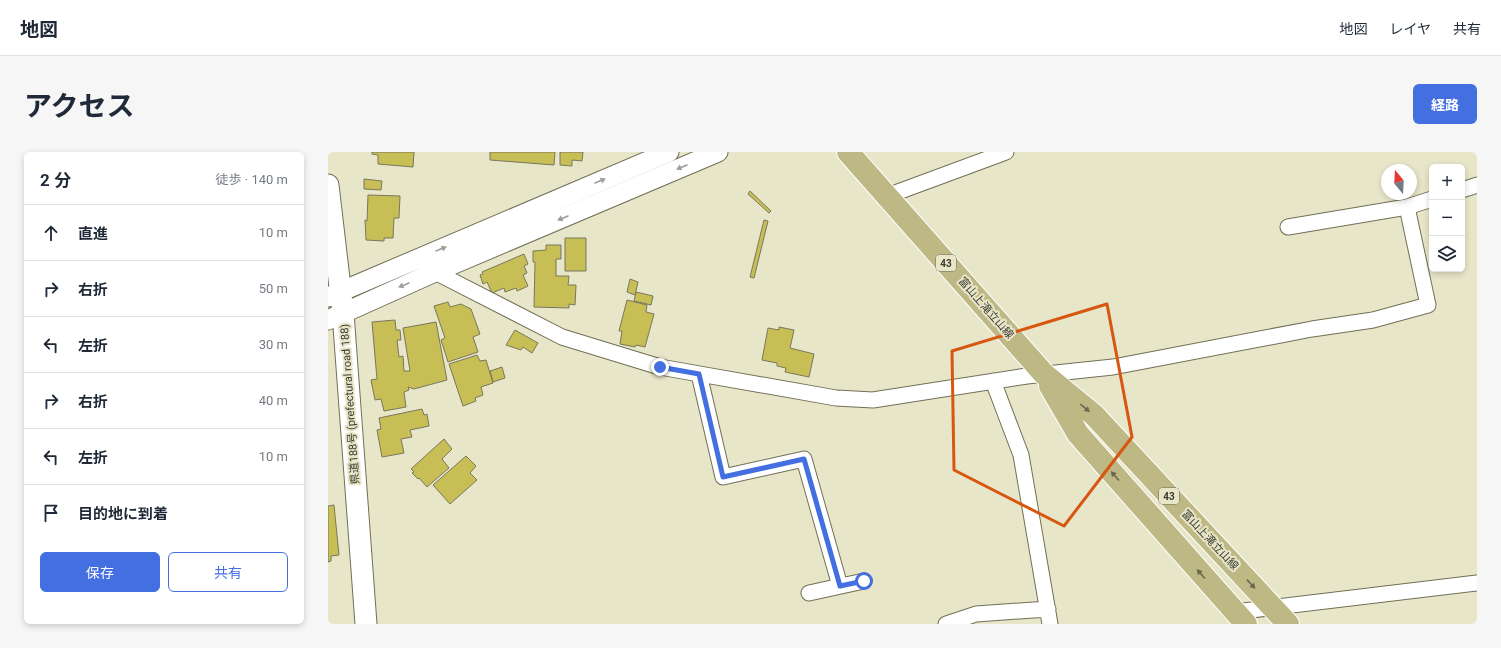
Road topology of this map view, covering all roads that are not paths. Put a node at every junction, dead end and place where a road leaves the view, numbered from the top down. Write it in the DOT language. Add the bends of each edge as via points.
graph roads {
  1 [pos="669,152"];
  2 [pos="718,152"];
  3 [pos="848,152"];
  4 [pos="1006,152"];
  5 [pos="328,185"];
  6 [pos="1477,185"];
  7 [pos="1465,189"];
  8 [pos="887,196"];
  9 [pos="1429,200"];
  10 [pos="1407,207"];
  11 [pos="1288,227"];
  12 [pos="333,267"];
  13 [pos="435,272"];
  14 [pos="334,294"];
  15 [pos="336,317"];
  16 [pos="699,374"];
  17 [pos="1044,374"];
  18 [pos="993,381"];
  19 [pos="864,581"];
  20 [pos="1477,584"];
  21 [pos="840,586"];
  22 [pos="809,593"];
  23 [pos="1273,607"];
  24 [pos="1048,609"];
  25 [pos="1240,618"];
  26 [pos="366,624"];
  27 [pos="946,624"];
  28 [pos="1050,624"];
  29 [pos="1288,624"];
  14 -- 1 [label="street, one-way"];
  2 -- 13 [label="street, one-way"];
  3 -- 8 [label="main road, 富山上滝立山線 / 43"];
  4 -- 8 [label="street"];
  5 -- 12 [label="main road, 県道188号 (prefectural road 188)"];
  6 -- 7 [label="street"];
  8 -- 17 [label="main road, 富山上滝立山線 / 43"];
  9 -- 10 [label="street"];
  10 -- 11 [label="street"];
  10 -- 17 [label="street" via="1428,305 1373,320 1113,367"];
  12 -- 14 [label="main road, 県道188号 (prefectural road 188)"];
  13 -- 15 [label="street, one-way"];
  13 -- 16 [label="street" via="562,337 660,367"];
  14 -- 15 [label="main road, 県道188号 (prefectural road 188)"];
  15 -- 26 [label="main road, 県道188号 (prefectural road 188)"];
  16 -- 18 [label="street" via="836,398 873,400"];
  16 -- 21 [label="street" via="723,477 804,459"];
  17 -- 18 [label="street"];
  17 -- 23 [label="main road, 富山上滝立山線 / 43, one-way" via="1094,415"];
  25 -- 17 [label="main road, 富山上滝立山線 / 43, one-way" via="1078,434"];
  18 -- 24 [label="street" via="1021,455"];
  19 -- 21 [label="street"];
  20 -- 23 [label="street"];
  21 -- 22 [label="street"];
  23 -- 25 [label="street"];
  23 -- 29 [label="main road, 富山上滝立山線 / 43"];
  24 -- 27 [label="street" via="976,614"];
  24 -- 28 [label="street"];
}
